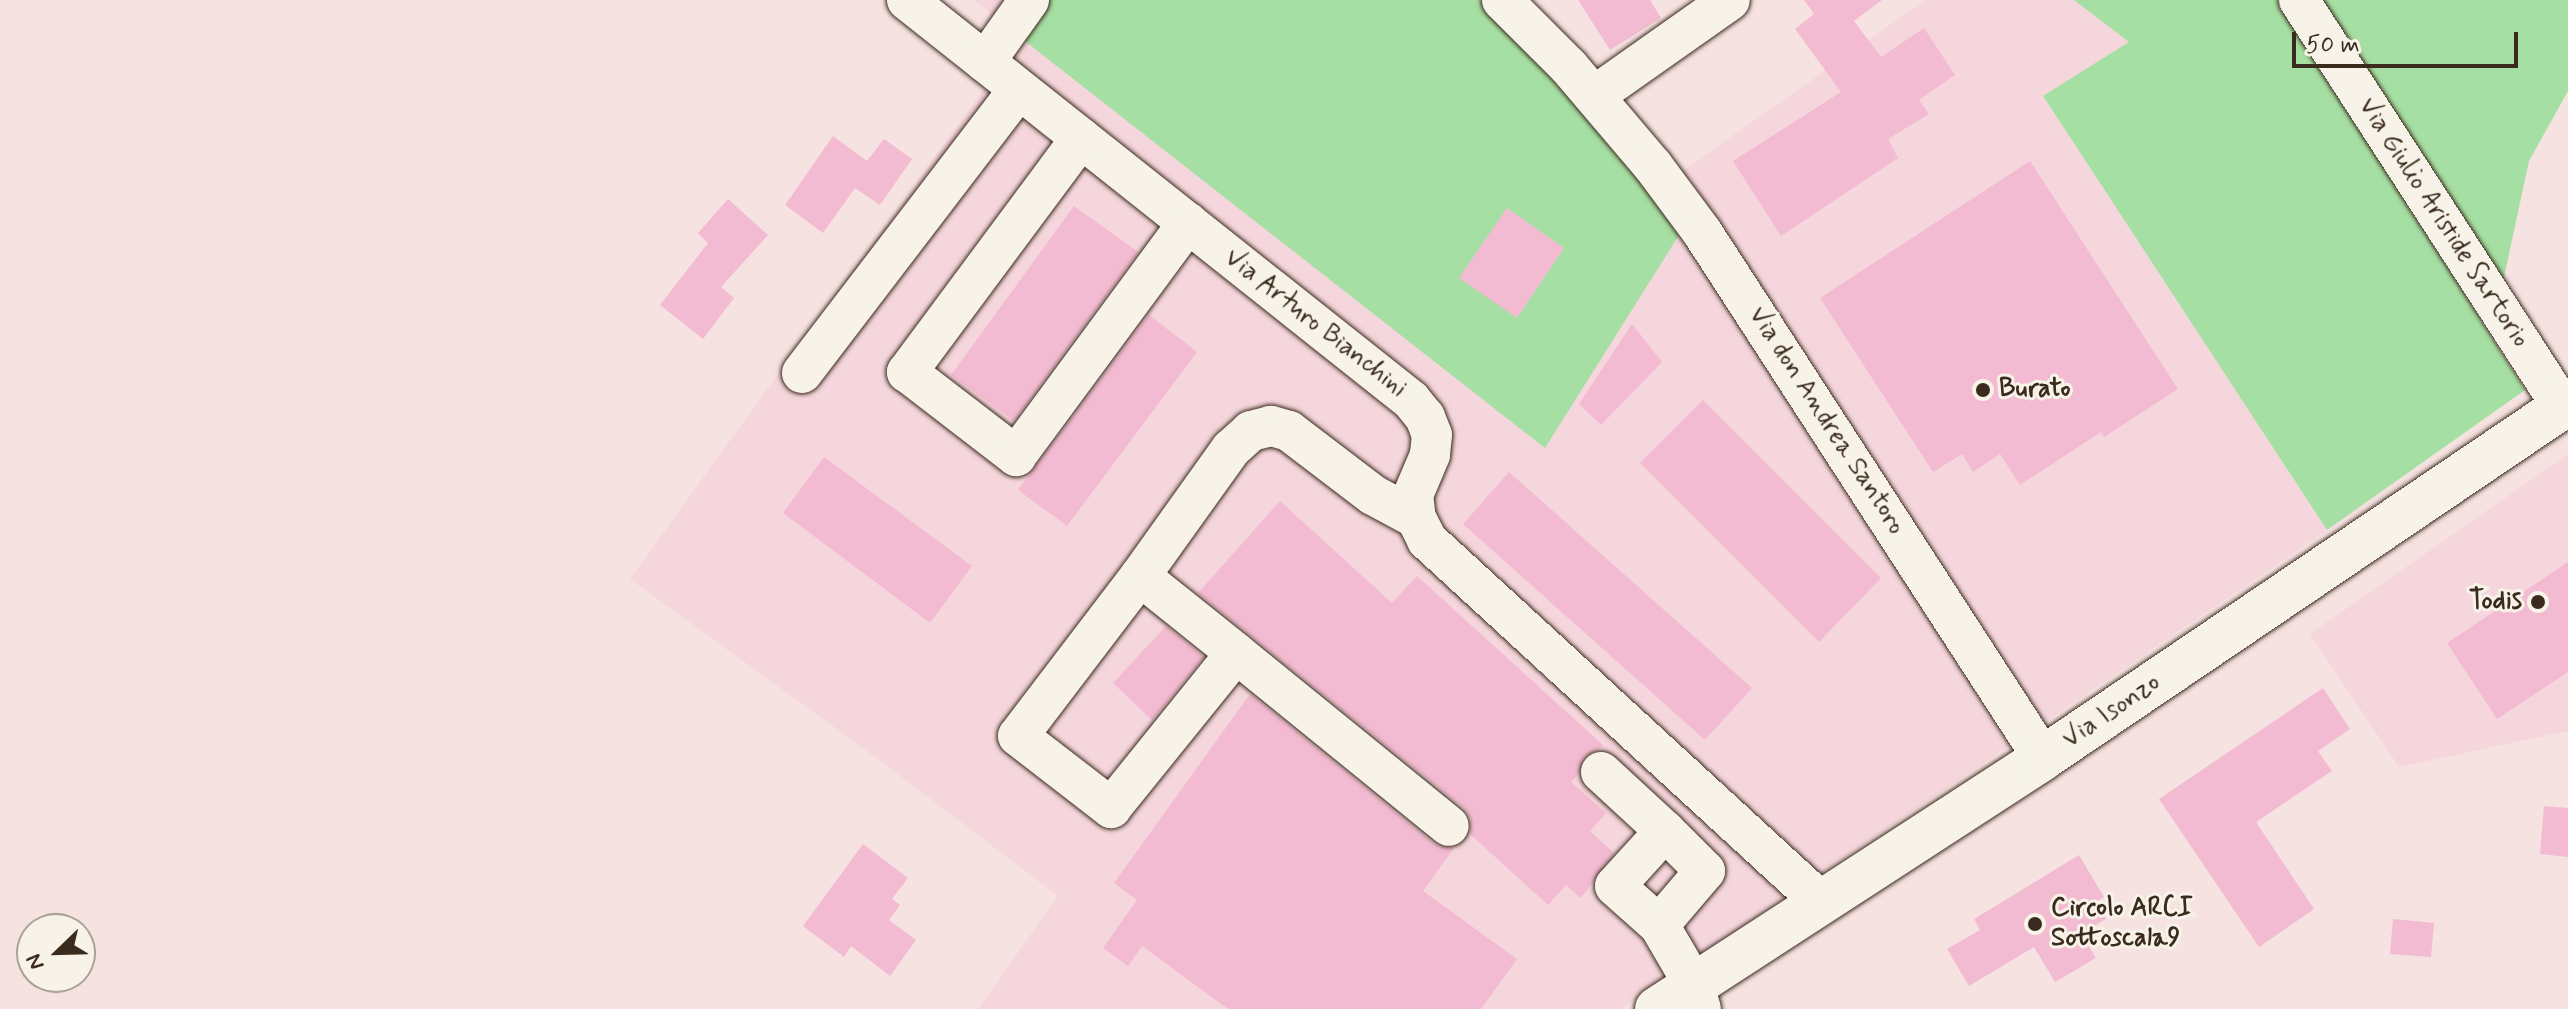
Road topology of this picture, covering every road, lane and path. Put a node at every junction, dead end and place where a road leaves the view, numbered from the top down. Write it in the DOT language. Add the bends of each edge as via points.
graph roads {
  1 [pos="907,0"];
  2 [pos="1029,0"];
  3 [pos="1502,0"];
  4 [pos="1730,0"];
  5 [pos="2299,0"];
  6 [pos="985,62"];
  7 [pos="1019,89"];
  8 [pos="1594,96"];
  9 [pos="1081,138"];
  10 [pos="1188,223"];
  11 [pos="802,373"];
  12 [pos="2566,403"];
  13 [pos="1416,518"];
  14 [pos="1140,576"];
  15 [pos="1236,653"];
  16 [pos="2043,758"];
  17 [pos="1601,772"];
  18 [pos="1449,826"];
  19 [pos="1665,831"];
  20 [pos="1820,901"];
  21 [pos="1659,925"];
  22 [pos="1698,997"];
  23 [pos="1657,1009"];
  1 -- 6 [label="street, Via Arturo Bianchini"];
  2 -- 6 [label="street"];
  3 -- 8 [label="street, Via don Andrea Santoro"];
  4 -- 8 [label="street"];
  5 -- 12 [label="street, Via Giulio Aristide Sartorio"];
  6 -- 7 [label="street, Via Arturo Bianchini"];
  7 -- 9 [label="street, Via Arturo Bianchini"];
  7 -- 11 [label="street"];
  8 -- 16 [label="street, Via don Andrea Santoro" via="1710,244"];
  9 -- 10 [label="street, Via Arturo Bianchini"];
  9 -- 10 [label="street" via="907,372 1016,456"];
  10 -- 13 [label="street, Via Arturo Bianchini" via="1418,407 1429,426 1432,447 1413,495"];
  12 -- 16 [label="main road, Via Isonzo"];
  13 -- 14 [label="street" via="1373,495 1289,431 1261,427 1231,449"];
  13 -- 20 [label="street" via="1427,540"];
  14 -- 15 [label="street"];
  14 -- 15 [label="street" via="1018,736 1111,808"];
  15 -- 18 [label="street"];
  16 -- 20 [label="main road, Via Isonzo"];
  17 -- 19 [label="street"];
  19 -- 21 [label="street" via="1705,871"];
  19 -- 21 [label="street" via="1615,886"];
  20 -- 22 [label="main road, Via Isonzo"];
  21 -- 22 [label="street"];
  22 -- 23 [label="main road, Via Isonzo"];
}
